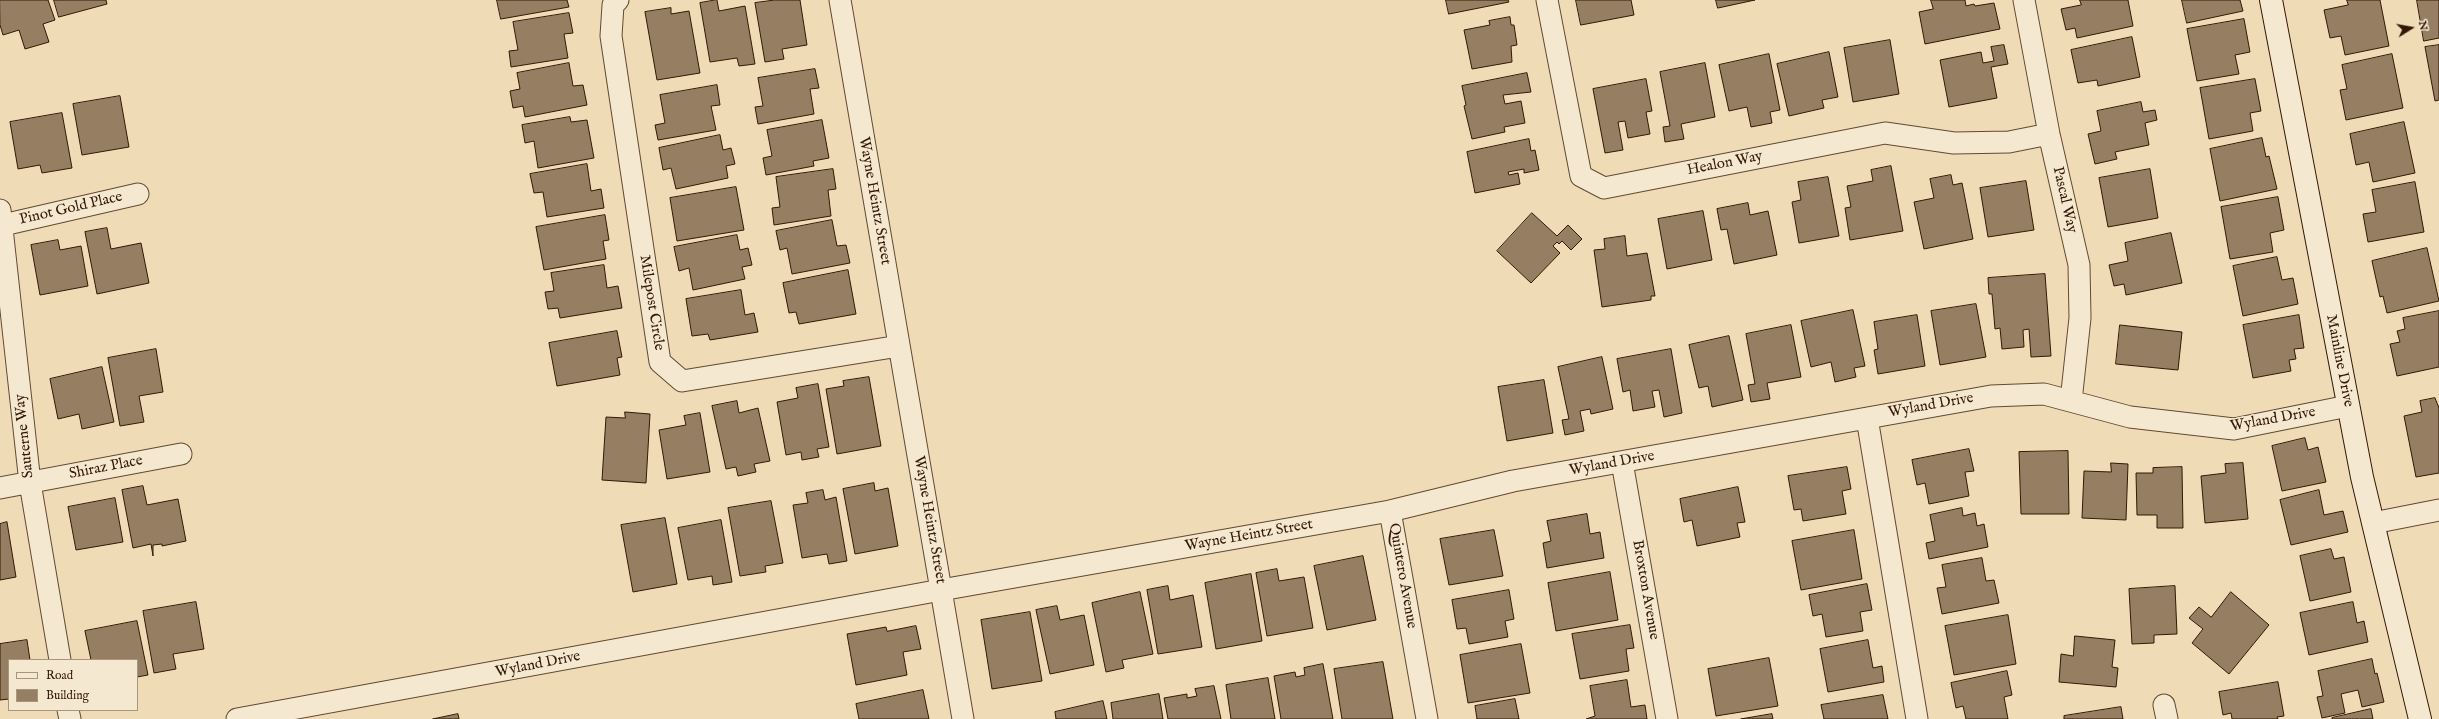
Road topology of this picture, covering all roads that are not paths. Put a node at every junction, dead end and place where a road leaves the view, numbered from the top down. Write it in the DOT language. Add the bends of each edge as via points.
graph roads {
  1 [pos="618,0"];
  2 [pos="840,0"];
  3 [pos="1547,0"];
  4 [pos="2024,0"];
  5 [pos="2271,0"];
  6 [pos="2049,134"];
  7 [pos="138,194"];
  8 [pos="2,217"];
  9 [pos="899,346"];
  10 [pos="2071,401"];
  11 [pos="2348,406"];
  12 [pos="1867,418"];
  13 [pos="181,454"];
  14 [pos="1622,462"];
  15 [pos="1513,482"];
  16 [pos="30,483"];
  17 [pos="0,488"];
  18 [pos="1390,510"];
  19 [pos="2439,510"];
  20 [pos="2373,523"];
  21 [pos="941,590"];
  22 [pos="60,659"];
  23 [pos="237,719"];
  24 [pos="963,719"];
  25 [pos="1427,719"];
  26 [pos="1667,719"];
  27 [pos="1917,719"];
  28 [pos="2420,719"];
  1 -- 9 [label="street, Milepost Circle" via="613,5 611,36 660,362 682,381"];
  2 -- 9 [label="street, Wayne Heintz Street"];
  3 -- 6 [label="street, Healon Way" via="1581,176 1604,188 1885,133 1954,143 2009,142"];
  4 -- 6 [label="street, Pascal Way"];
  5 -- 11 [label="street, Mainline Drive"];
  6 -- 10 [label="street, Pascal Way" via="2079,265 2080,318"];
  7 -- 8 [label="street, Pinot Gold Place"];
  8 -- 16 [label="street, Sauterne Way"];
  9 -- 21 [label="street, Wayne Heintz Street"];
  10 -- 11 [label="street, Wyland Drive" via="2130,417 2234,429"];
  10 -- 12 [label="street, Wyland Drive" via="2044,394 1991,396"];
  11 -- 20 [label="street, Mainline Drive"];
  12 -- 14 [label="street, Wyland Drive"];
  12 -- 27 [label="street"];
  13 -- 16 [label="street, Shiraz Place"];
  14 -- 15 [label="street, Wyland Drive"];
  14 -- 26 [label="street, Broxton Avenue"];
  15 -- 18 [label="street, Quintero Avenue"];
  16 -- 17 [label="street, Shiraz Place"];
  16 -- 22 [label="street, Sauterne Way"];
  18 -- 21 [label="street, Wayne Heintz Street"];
  18 -- 25 [label="street, Quintero Avenue"];
  19 -- 20 [label="street"];
  20 -- 28 [label="street, Mainline Drive"];
  21 -- 23 [label="street, Wyland Drive"];
  21 -- 24 [label="street"];
}
